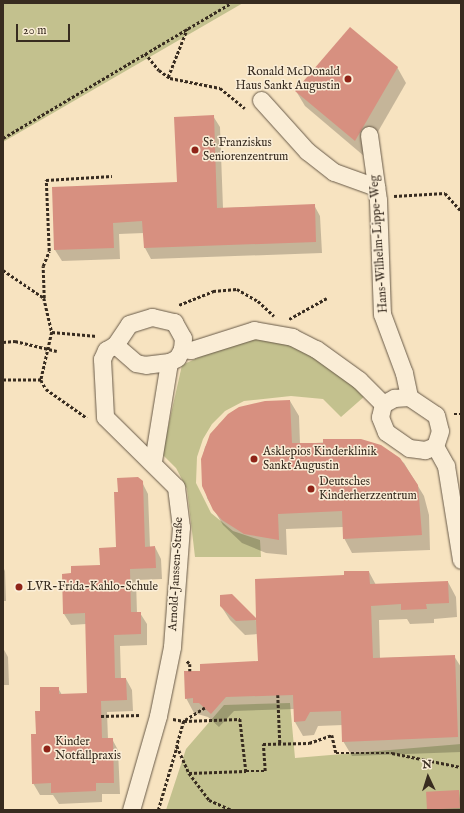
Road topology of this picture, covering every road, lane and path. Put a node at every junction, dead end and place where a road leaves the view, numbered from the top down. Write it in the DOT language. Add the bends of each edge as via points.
graph roads {
  1 [pos="231,3"];
  2 [pos="187,29"];
  3 [pos="145,53"];
  4 [pos="168,76"];
  5 [pos="261,100"];
  6 [pos="251,114"];
  7 [pos="370,135"];
  8 [pos="3,138"];
  9 [pos="112,176"];
  10 [pos="377,194"];
  11 [pos="461,211"];
  12 [pos="3,270"];
  13 [pos="44,298"];
  14 [pos="327,298"];
  15 [pos="174,305"];
  16 [pos="281,323"];
  17 [pos="101,331"];
  18 [pos="52,332"];
  19 [pos="96,335"];
  20 [pos="292,337"];
  21 [pos="3,342"];
  22 [pos="110,348"];
  23 [pos="49,349"];
  24 [pos="182,349"];
  25 [pos="57,351"];
  26 [pos="169,362"];
  27 [pos="3,380"];
  28 [pos="41,380"];
  29 [pos="409,397"];
  30 [pos="383,404"];
  31 [pos="90,420"];
  32 [pos="435,446"];
  33 [pos="153,461"];
  34 [pos="461,560"];
  35 [pos="278,695"];
  36 [pos="205,708"];
  37 [pos="101,716"];
  38 [pos="151,719"];
  39 [pos="184,721"];
  40 [pos="280,743"];
  41 [pos="177,746"];
  42 [pos="461,767"];
  43 [pos="246,771"];
  44 [pos="189,773"];
  45 [pos="131,810"];
  46 [pos="158,810"];
  47 [pos="231,810"];
  1 -- 2 [label="path"];
  2 -- 3 [label="path"];
  2 -- 4 [label="path"];
  3 -- 4 [label="path"];
  3 -- 8 [label="path"];
  4 -- 6 [label="path" via="220,88"];
  5 -- 10 [label="lane" via="307,152 334,172"];
  7 -- 10 [label="lane, Hans-Wilhelm-Lippe-Weg"];
  9 -- 13 [label="path" via="46,180 49,251 43,266"];
  10 -- 11 [label="path" via="445,193"];
  10 -- 29 [label="lane, Hans-Wilhelm-Lippe-Weg" via="382,314 404,373"];
  12 -- 13 [label="path"];
  13 -- 18 [label="path"];
  14 -- 16 [label="path"];
  15 -- 16 [label="path" via="213,292 237,289 258,301"];
  16 -- 20 [label="path"];
  17 -- 19 [label="path"];
  18 -- 19 [label="path"];
  18 -- 23 [label="path"];
  19 -- 22 [label="path"];
  20 -- 24 [label="lane" via="254,330 191,350"];
  20 -- 30 [label="lane" via="316,349 359,380"];
  21 -- 23 [label="path"];
  22 -- 24 [label="lane, Arnold-Janssen-Straße" via="129,324 152,316 174,322 183,338"];
  22 -- 26 [label="lane" via="136,363 146,365"];
  22 -- 33 [label="lane, Arnold-Janssen-Straße" via="102,359 105,417"];
  23 -- 25 [label="path"];
  23 -- 28 [label="path"];
  24 -- 26 [label="lane" via="177,358"];
  26 -- 33 [label="lane"];
  27 -- 28 [label="path"];
  28 -- 31 [label="path" via="46,389"];
  29 -- 30 [label="lane" via="394,398"];
  29 -- 32 [label="lane" via="436,415 440,431"];
  30 -- 32 [label="lane" via="380,417 386,432 409,448 425,450"];
  32 -- 34 [label="lane" via="446,466"];
  33 -- 38 [label="lane, Arnold-Janssen-Straße" via="176,487 181,527 177,613"];
  35 -- 40 [label="path"];
  36 -- 39 [label="path"];
  37 -- 38 [label="path" via="146,714"];
  38 -- 39 [label="path"];
  38 -- 45 [label="lane, Arnold-Janssen-Straße"];
  39 -- 41 [label="path"];
  39 -- 43 [label="path" via="240,719"];
  40 -- 42 [label="path" via="309,743 332,734 336,753 392,754"];
  40 -- 43 [label="path" via="263,744 265,771"];
  41 -- 44 [label="path"];
  41 -- 46 [label="path"];
  43 -- 44 [label="path"];
  44 -- 47 [label="path" via="209,800"];
}
